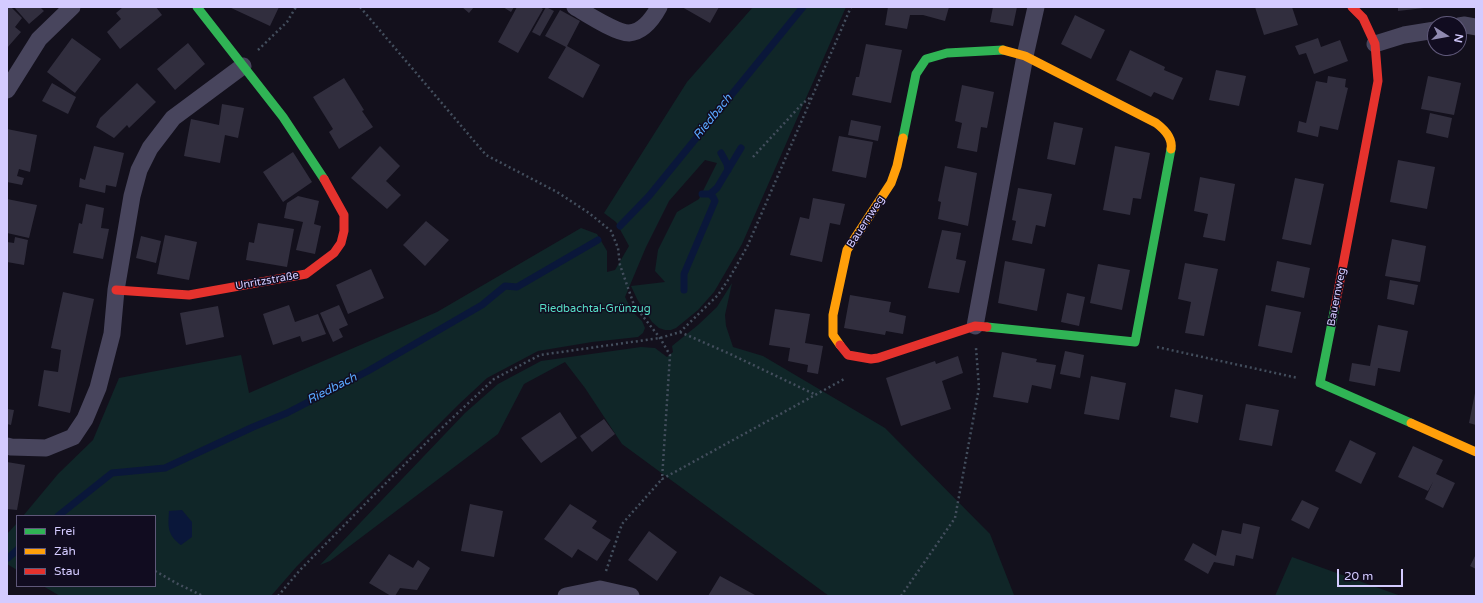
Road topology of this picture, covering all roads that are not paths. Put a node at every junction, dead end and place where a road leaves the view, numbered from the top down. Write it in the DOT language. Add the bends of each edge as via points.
graph roads {
  1 [pos="72,7"];
  2 [pos="197,7"];
  3 [pos="575,7"];
  4 [pos="659,7"];
  5 [pos="1036,7"];
  6 [pos="1352,7"];
  7 [pos="1427,32"];
  8 [pos="1375,44"];
  9 [pos="1025,56"];
  10 [pos="243,66"];
  11 [pos="7,90"];
  12 [pos="116,290"];
  13 [pos="975,326"];
  14 [pos="7,446"];
  15 [pos="1476,452"];
  16 [pos="566,596"];
  17 [pos="631,596"];
  1 -- 11 [label="street" via="39,39"];
  2 -- 10 [label="street, Unritzstraße"];
  3 -- 4 [label="street" via="607,26 629,33 643,28"];
  5 -- 9 [label="street"];
  6 -- 8 [label="street, Bauernweg" via="1363,18"];
  7 -- 8 [label="street"];
  8 -- 15 [label="street, Bauernweg" via="1378,81 1320,383"];
  9 -- 13 [label="street"];
  9 -- 13 [label="street, Bauernweg" via="1156,122 1166,131 1172,145 1135,342"];
  9 -- 13 [label="street, Bauernweg" via="1002,50 947,53 926,59 916,74 897,166 891,183 847,250 833,315 833,335 848,355 871,360"];
  10 -- 12 [label="street" via="173,118 150,148 139,170 132,196"];
  10 -- 12 [label="street, Unritzstraße" via="283,117 329,186 344,215 341,243 334,253 306,274 189,295"];
  12 -- 14 [label="street" via="112,334 98,388 86,419 73,437 46,448"];
  16 -- 17 [label="street" via="600,589"];
}
